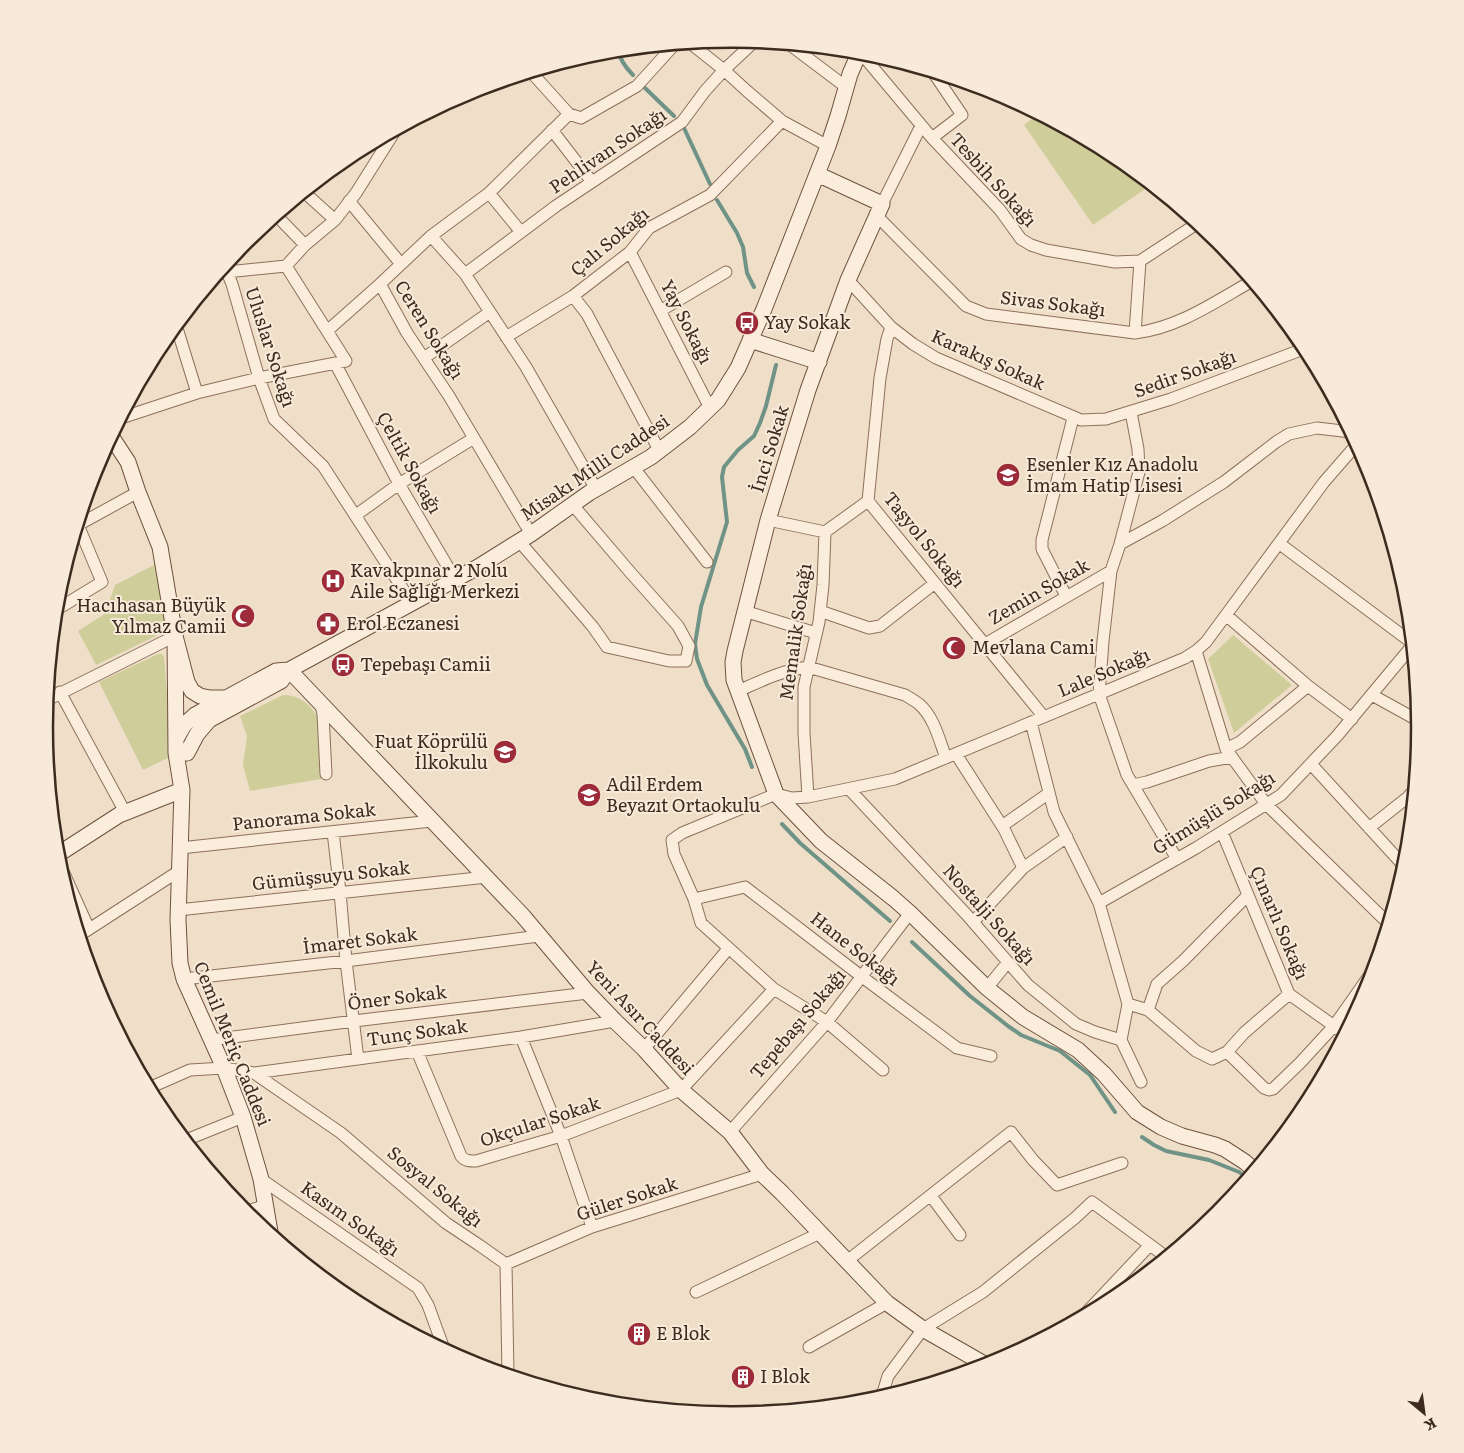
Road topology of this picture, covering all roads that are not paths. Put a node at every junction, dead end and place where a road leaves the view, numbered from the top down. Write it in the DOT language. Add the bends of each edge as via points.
graph roads {
  1 [pos="747,48"];
  2 [pos="697,49"];
  3 [pos="669,51"];
  4 [pos="798,51"];
  5 [pos="857,60"];
  6 [pos="868,62"];
  7 [pos="724,70"];
  8 [pos="539,76"];
  9 [pos="939,81"];
  10 [pos="846,87"];
  11 [pos="569,114"];
  12 [pos="782,121"];
  13 [pos="921,126"];
  14 [pos="552,130"];
  15 [pos="932,138"];
  16 [pos="389,140"];
  17 [pos="828,146"];
  18 [pos="817,174"];
  19 [pos="592,182"];
  20 [pos="489,194"];
  21 [pos="309,196"];
  22 [pos="349,201"];
  23 [pos="880,210"];
  24 [pos="280,219"];
  25 [pos="335,220"];
  26 [pos="1192,227"];
  27 [pos="521,232"];
  28 [pos="430,236"];
  29 [pos="305,245"];
  30 [pos="630,252"];
  31 [pos="1140,261"];
  32 [pos="401,264"];
  33 [pos="286,266"];
  34 [pos="231,270"];
  35 [pos="726,272"];
  36 [pos="227,274"];
  37 [pos="465,274"];
  38 [pos="848,280"];
  39 [pos="380,284"];
  40 [pos="1246,284"];
  41 [pos="572,296"];
  42 [pos="660,310"];
  43 [pos="490,312"];
  44 [pos="891,328"];
  45 [pos="327,331"];
  46 [pos="1135,332"];
  47 [pos="178,333"];
  48 [pos="506,338"];
  49 [pos="750,340"];
  50 [pos="1298,351"];
  51 [pos="424,358"];
  52 [pos="341,362"];
  53 [pos="818,362"];
  54 [pos="259,378"];
  55 [pos="197,393"];
  56 [pos="710,408"];
  57 [pos="1132,412"];
  58 [pos="129,415"];
  59 [pos="1073,418"];
  60 [pos="1343,431"];
  61 [pos="474,438"];
  62 [pos="116,443"];
  63 [pos="659,450"];
  64 [pos="1352,450"];
  65 [pos="634,468"];
  66 [pos="399,484"];
  67 [pos="596,489"];
  68 [pos="138,492"];
  69 [pos="868,501"];
  70 [pos="572,504"];
  71 [pos="356,515"];
  72 [pos="768,520"];
  73 [pos="85,521"];
  74 [pos="824,532"];
  75 [pos="81,533"];
  76 [pos="525,537"];
  77 [pos="1120,544"];
  78 [pos="1280,544"];
  79 [pos="707,562"];
  80 [pos="1111,570"];
  81 [pos="455,579"];
  82 [pos="935,583"];
  83 [pos="1066,596"];
  84 [pos="412,603"];
  85 [pos="64,605"];
  86 [pos="744,611"];
  87 [pos="820,611"];
  88 [pos="1226,615"];
  89 [pos="816,633"];
  90 [pos="175,636"];
  91 [pos="1405,639"];
  92 [pos="985,644"];
  93 [pos="1196,651"];
  94 [pos="1406,651"];
  95 [pos="182,663"];
  96 [pos="808,667"];
  97 [pos="289,670"];
  98 [pos="1308,686"];
  99 [pos="175,687"];
  100 [pos="738,691"];
  101 [pos="60,692"];
  102 [pos="1100,694"];
  103 [pos="1372,695"];
  104 [pos="54,696"];
  105 [pos="227,698"];
  106 [pos="321,705"];
  107 [pos="1411,716"];
  108 [pos="1044,717"];
  109 [pos="189,718"];
  110 [pos="1352,719"];
  111 [pos="209,720"];
  112 [pos="1031,722"];
  113 [pos="176,739"];
  114 [pos="188,753"];
  115 [pos="1229,753"];
  116 [pos="951,756"];
  117 [pos="1311,764"];
  118 [pos="326,774"];
  119 [pos="1133,785"];
  120 [pos="849,789"];
  121 [pos="182,790"];
  122 [pos="1049,793"];
  123 [pos="776,794"];
  124 [pos="808,798"];
  125 [pos="1407,798"];
  126 [pos="1266,804"];
  127 [pos="125,812"];
  128 [pos="432,820"];
  129 [pos="1002,826"];
  130 [pos="1369,828"];
  131 [pos="333,832"];
  132 [pos="1222,832"];
  133 [pos="1067,837"];
  134 [pos="180,848"];
  135 [pos="65,852"];
  136 [pos="1177,859"];
  137 [pos="1398,859"];
  138 [pos="1024,868"];
  139 [pos="179,871"];
  140 [pos="487,877"];
  141 [pos="340,892"];
  142 [pos="1248,895"];
  143 [pos="694,898"];
  144 [pos="1099,903"];
  145 [pos="178,910"];
  146 [pos="910,913"];
  147 [pos="1383,918"];
  148 [pos="973,922"];
  149 [pos="85,932"];
  150 [pos="539,936"];
  151 [pos="728,949"];
  152 [pos="346,961"];
  153 [pos="1008,962"];
  154 [pos="861,976"];
  155 [pos="184,979"];
  156 [pos="987,988"];
  157 [pos="774,989"];
  158 [pos="588,993"];
  159 [pos="1289,994"];
  160 [pos="1354,998"];
  161 [pos="1128,1004"];
  162 [pos="1148,1010"];
  163 [pos="354,1021"];
  164 [pos="615,1021"];
  165 [pos="827,1022"];
  166 [pos="1334,1026"];
  167 [pos="1339,1030"];
  168 [pos="521,1037"];
  169 [pos="211,1040"];
  170 [pos="1121,1040"];
  171 [pos="644,1049"];
  172 [pos="417,1051"];
  173 [pos="1227,1052"];
  174 [pos="991,1056"];
  175 [pos="358,1059"];
  176 [pos="224,1068"];
  177 [pos="883,1070"];
  178 [pos="254,1073"];
  179 [pos="1141,1082"];
  180 [pos="156,1085"];
  181 [pos="681,1090"];
  182 [pos="243,1117"];
  183 [pos="730,1132"];
  184 [pos="561,1136"];
  185 [pos="191,1138"];
  186 [pos="1122,1163"];
  187 [pos="1249,1166"];
  188 [pos="762,1174"];
  189 [pos="261,1179"];
  190 [pos="931,1196"];
  191 [pos="266,1205"];
  192 [pos="254,1209"];
  193 [pos="269,1223"];
  194 [pos="592,1227"];
  195 [pos="820,1233"];
  196 [pos="960,1235"];
  197 [pos="1150,1245"];
  198 [pos="1160,1253"];
  199 [pos="848,1261"];
  200 [pos="506,1264"];
  201 [pos="696,1292"];
  202 [pos="1101,1296"];
  203 [pos="887,1303"];
  204 [pos="923,1329"];
  205 [pos="434,1336"];
  206 [pos="809,1347"];
  207 [pos="976,1360"];
  208 [pos="508,1367"];
  209 [pos="885,1387"];
  1 -- 7 [label="street, Pehlivan Sokağı"];
  2 -- 7 [label="street"];
  3 -- 11 [label="street" via="637,86 580,118"];
  4 -- 10 [label="street"];
  5 -- 10 [label="street, Misakı Milli Caddesi"];
  6 -- 13 [label="street, Tesbih Sokağı"];
  7 -- 12 [label="street"];
  7 -- 19 [label="street, Pehlivan Sokağı" via="682,122"];
  8 -- 11 [label="street"];
  9 -- 15 [label="street" via="962,115"];
  10 -- 17 [label="street, Misakı Milli Caddesi"];
  11 -- 14 [label="street, Ceren Sokağı"];
  12 -- 17 [label="street"];
  12 -- 30 [label="street, Çalı Sokağı" via="710,195 649,228"];
  13 -- 15 [label="street, Tesbih Sokağı"];
  13 -- 23 [label="street, İnci Sokak"];
  14 -- 19 [label="street"];
  14 -- 20 [label="street, Ceren Sokağı"];
  15 -- 31 [label="street, Tesbih Sokağı" via="1000,210 1021,238 1031,245 1114,262"];
  16 -- 22 [label="street"];
  17 -- 18 [label="street, Misakı Milli Caddesi"];
  18 -- 23 [label="street, Sivas Sokağı"];
  18 -- 49 [label="street, Misakı Milli Caddesi"];
  19 -- 27 [label="street, Pehlivan Sokağı"];
  20 -- 27 [label="street"];
  20 -- 28 [label="street, Ceren Sokağı"];
  21 -- 25 [label="street"];
  22 -- 25 [label="street"];
  22 -- 32 [label="street"];
  23 -- 38 [label="street, İnci Sokak"];
  23 -- 46 [label="street, Sivas Sokağı" via="966,306 976,311"];
  24 -- 29 [label="street"];
  25 -- 29 [label="street"];
  26 -- 31 [label="street"];
  27 -- 37 [label="street, Pehlivan Sokağı"];
  28 -- 32 [label="street, Ceren Sokağı"];
  28 -- 37 [label="street"];
  29 -- 33 [label="street"];
  30 -- 41 [label="street, Çalı Sokağı"];
  30 -- 42 [label="street, Yay Sokağı"];
  31 -- 46 [label="street"];
  32 -- 39 [label="street, Ceren Sokağı"];
  33 -- 34 [label="street"];
  33 -- 45 [label="street, Çeltik Sokağı"];
  35 -- 42 [label="street"];
  36 -- 54 [label="street, Uluslar Sokağı"];
  37 -- 43 [label="street"];
  38 -- 44 [label="street"];
  38 -- 53 [label="street, İnci Sokak"];
  39 -- 45 [label="street"];
  39 -- 51 [label="street, Ceren Sokağı"];
  40 -- 46 [label="street, Sivas Sokağı" via="1190,316 1152,331"];
  41 -- 48 [label="street"];
  41 -- 63 [label="street, Çalı Sokağı" via="587,314"];
  42 -- 56 [label="street, Yay Sokağı"];
  43 -- 48 [label="street"];
  43 -- 51 [label="street"];
  44 -- 59 [label="street, Karakış Sokak" via="936,358"];
  44 -- 69 [label="street, Taşyol Sokağı" via="880,378"];
  45 -- 52 [label="street, Çeltik Sokağı"];
  47 -- 55 [label="street"];
  48 -- 67 [label="street"];
  49 -- 53 [label="street"];
  49 -- 56 [label="street, Misakı Milli Caddesi" via="734,376"];
  50 -- 57 [label="street, Sedir Sokağı"];
  51 -- 61 [label="street, Ceren Sokağı"];
  52 -- 54 [label="street"];
  52 -- 66 [label="street, Çeltik Sokağı"];
  53 -- 72 [label="street, İnci Sokak"];
  54 -- 55 [label="street"];
  54 -- 71 [label="street, Uluslar Sokağı" via="274,419 323,466"];
  55 -- 58 [label="street"];
  56 -- 63 [label="street, Misakı Milli Caddesi"];
  57 -- 59 [label="street, Sedir Sokağı" via="1106,418"];
  57 -- 77 [label="street" via="1139,472"];
  59 -- 83 [label="street" via="1042,540 1042,549"];
  60 -- 77 [label="street" via="1317,428 1289,434 1224,482"];
  61 -- 66 [label="street"];
  61 -- 76 [label="street, Ceren Sokağı"];
  62 -- 68 [label="street" via="128,462"];
  63 -- 65 [label="street, Misakı Milli Caddesi"];
  64 -- 78 [label="street, Lale Sokağı" via="1324,482"];
  65 -- 67 [label="street, Misakı Milli Caddesi"];
  65 -- 79 [label="street"];
  66 -- 71 [label="street"];
  66 -- 81 [label="street, Çeltik Sokağı"];
  67 -- 70 [label="street, Misakı Milli Caddesi"];
  68 -- 73 [label="street"];
  68 -- 90 [label="street" via="160,547"];
  69 -- 74 [label="street"];
  69 -- 82 [label="street, Taşyol Sokağı"];
  70 -- 76 [label="street, Misakı Milli Caddesi"];
  70 -- 76 [label="street, Ceren Sokağı" via="678,626 689,646 686,661 669,661 606,647"];
  71 -- 84 [label="street, Uluslar Sokağı"];
  72 -- 74 [label="street"];
  72 -- 86 [label="street, İnci Sokak"];
  74 -- 87 [label="street, Memalik Sokağı"];
  75 -- 85 [label="street" via="102,582"];
  76 -- 81 [label="street, Misakı Milli Caddesi"];
  77 -- 80 [label="street"];
  78 -- 88 [label="street, Lale Sokağı"];
  78 -- 91 [label="street"];
  80 -- 83 [label="street, Zemin Sokak"];
  80 -- 102 [label="street"];
  81 -- 84 [label="street, Misakı Milli Caddesi"];
  82 -- 87 [label="street" via="880,626 869,628"];
  82 -- 92 [label="street, Taşyol Sokağı"];
  83 -- 92 [label="street, Zemin Sokak"];
  84 -- 97 [label="street, Misakı Milli Caddesi"];
  86 -- 89 [label="street"];
  86 -- 100 [label="street, İnci Sokak" via="733,662"];
  87 -- 89 [label="street, Memalik Sokağı"];
  88 -- 93 [label="street, Lale Sokağı"];
  88 -- 98 [label="street"];
  89 -- 96 [label="street, Memalik Sokağı"];
  90 -- 95 [label="street"];
  90 -- 99 [label="street, Cemil Meriç Caddesi"];
  90 -- 101 [label="street"];
  92 -- 108 [label="street, Taşyol Sokağı"];
  93 -- 102 [label="street, Lale Sokağı"];
  93 -- 115 [label="street"];
  94 -- 103 [label="street, Gümüşlü Sokağı"];
  95 -- 105 [label="street" via="192,691 205,697"];
  95 -- 109 [label="street"];
  96 -- 100 [label="street" via="777,674"];
  96 -- 116 [label="street" via="906,695 926,712"];
  96 -- 124 [label="street, Memalik Sokağı" via="803,708"];
  97 -- 105 [label="street, Misakı Milli Caddesi" via="276,671"];
  97 -- 106 [label="street, Yeni Asır Caddesi"];
  97 -- 111 [label="street, Misakı Milli Caddesi" via="281,681"];
  98 -- 110 [label="street"];
  98 -- 115 [label="street"];
  99 -- 109 [label="street" via="179,706"];
  99 -- 113 [label="street, Cemil Meriç Caddesi"];
  100 -- 123 [label="street, İnci Sokak"];
  101 -- 104 [label="street"];
  101 -- 127 [label="street"];
  102 -- 108 [label="street, Lale Sokağı"];
  102 -- 119 [label="street"];
  103 -- 107 [label="street"];
  103 -- 110 [label="street, Gümüşlü Sokağı"];
  105 -- 109 [label="street, Misakı Milli Caddesi"];
  106 -- 118 [label="street"];
  106 -- 128 [label="street, Yeni Asır Caddesi"];
  108 -- 112 [label="street, Lale Sokağı"];
  109 -- 111 [label="street"];
  109 -- 113 [label="street, Misakı Milli Caddesi"];
  109 -- 114 [label="street"];
  110 -- 117 [label="street, Gümüşlü Sokağı"];
  111 -- 114 [label="street, Misakı Milli Caddesi" via="197,734"];
  112 -- 116 [label="street, Lale Sokağı"];
  112 -- 122 [label="street"];
  113 -- 121 [label="street, Cemil Meriç Caddesi"];
  114 -- 121 [label="street"];
  115 -- 119 [label="street"];
  115 -- 126 [label="street"];
  116 -- 120 [label="street, Lale Sokağı" via="895,779"];
  116 -- 129 [label="street"];
  117 -- 126 [label="street, Gümüşlü Sokağı" via="1281,795"];
  117 -- 130 [label="street"];
  119 -- 136 [label="street"];
  120 -- 124 [label="street, Lale Sokağı"];
  120 -- 148 [label="street, Nostalji Sokağı"];
  121 -- 127 [label="street"];
  121 -- 134 [label="street, Cemil Meriç Caddesi"];
  122 -- 129 [label="street"];
  122 -- 133 [label="street" via="1054,812"];
  123 -- 124 [label="street, Lale Sokağı"];
  123 -- 143 [label="street" via="672,840 674,854"];
  123 -- 146 [label="street" via="821,841"];
  125 -- 130 [label="street"];
  126 -- 132 [label="street, Gümüşlü Sokağı"];
  126 -- 147 [label="street"];
  127 -- 135 [label="street"];
  128 -- 131 [label="street, Panorama Sokak"];
  128 -- 140 [label="street, Yeni Asır Caddesi"];
  129 -- 138 [label="street"];
  130 -- 137 [label="street"];
  131 -- 134 [label="street, Panorama Sokak"];
  131 -- 141 [label="street"];
  132 -- 136 [label="street, Gümüşlü Sokağı"];
  132 -- 142 [label="street, Çınarlı Sokağı"];
  133 -- 138 [label="street"];
  133 -- 144 [label="street"];
  134 -- 139 [label="street, Cemil Meriç Caddesi"];
  136 -- 144 [label="street, Gümüşlü Sokağı"];
  138 -- 148 [label="street"];
  139 -- 145 [label="street, Cemil Meriç Caddesi"];
  139 -- 149 [label="street"];
  140 -- 141 [label="street, Gümüşsuyu Sokak"];
  140 -- 150 [label="street, Yeni Asır Caddesi"];
  141 -- 145 [label="street, Gümüşsuyu Sokak"];
  141 -- 152 [label="street"];
  142 -- 159 [label="street, Çınarlı Sokağı"];
  142 -- 162 [label="street" via="1157,984"];
  143 -- 151 [label="street" via="701,923"];
  143 -- 154 [label="street, Hane Sokağı" via="745,887"];
  144 -- 161 [label="street"];
  145 -- 155 [label="street, Cemil Meriç Caddesi" via="179,954"];
  146 -- 154 [label="street, Tepebaşı Sokağı"];
  146 -- 156 [label="street"];
  148 -- 153 [label="street, Nostalji Sokağı"];
  150 -- 152 [label="street, İmaret Sokak"];
  150 -- 158 [label="street, Yeni Asır Caddesi"];
  151 -- 157 [label="street"];
  151 -- 171 [label="street"];
  152 -- 155 [label="street, İmaret Sokak"];
  152 -- 163 [label="street"];
  153 -- 156 [label="street"];
  153 -- 170 [label="street, Nostalji Sokağı" via="1028,985 1076,1024"];
  154 -- 165 [label="street, Tepebaşı Sokağı"];
  154 -- 174 [label="street, Hane Sokağı" via="957,1048"];
  155 -- 169 [label="street, Cemil Meriç Caddesi"];
  156 -- 187 [label="street" via="1023,1017 1078,1050 1104,1074 1136,1112 1182,1136 1214,1144"];
  157 -- 165 [label="street"];
  157 -- 181 [label="street"];
  158 -- 163 [label="street, Öner Sokak"];
  158 -- 164 [label="street, Yeni Asır Caddesi"];
  159 -- 166 [label="street, Çınarlı Sokağı"];
  159 -- 173 [label="street"];
  160 -- 166 [label="street"];
  161 -- 162 [label="street"];
  161 -- 170 [label="street"];
  162 -- 173 [label="street" via="1196,1051 1212,1059"];
  163 -- 169 [label="street, Öner Sokak"];
  163 -- 175 [label="street"];
  164 -- 168 [label="street, Tunç Sokak"];
  164 -- 171 [label="street, Yeni Asır Caddesi"];
  165 -- 177 [label="street"];
  165 -- 183 [label="street, Tepebaşı Sokağı"];
  166 -- 167 [label="street, Çınarlı Sokağı"];
  166 -- 173 [label="street" via="1300,1063 1269,1090"];
  168 -- 172 [label="street, Tunç Sokak"];
  168 -- 184 [label="street"];
  169 -- 176 [label="street, Cemil Meriç Caddesi"];
  170 -- 179 [label="street"];
  171 -- 181 [label="street, Yeni Asır Caddesi"];
  172 -- 175 [label="street, Tunç Sokak"];
  172 -- 184 [label="street, Okçular Sokak" via="464,1160 476,1161"];
  175 -- 178 [label="street, Tunç Sokak"];
  176 -- 178 [label="street, Tunç Sokak"];
  176 -- 180 [label="street, Tunç Sokak" via="190,1070"];
  176 -- 182 [label="street, Cemil Meriç Caddesi"];
  178 -- 200 [label="street, Sosyal Sokağı" via="341,1133 446,1223"];
  181 -- 183 [label="street, Yeni Asır Caddesi"];
  181 -- 184 [label="street, Okçular Sokak"];
  182 -- 185 [label="street"];
  182 -- 189 [label="street, Cemil Meriç Caddesi"];
  183 -- 188 [label="street, Yeni Asır Caddesi"];
  184 -- 194 [label="street"];
  186 -- 190 [label="street" via="1057,1184 1011,1132"];
  188 -- 194 [label="street, Güler Sokak"];
  188 -- 195 [label="street, Yeni Asır Caddesi"];
  189 -- 191 [label="street, Cemil Meriç Caddesi"];
  189 -- 205 [label="street, Kasım Sokağı" via="418,1288 428,1306"];
  190 -- 196 [label="street"];
  190 -- 199 [label="street"];
  191 -- 192 [label="street"];
  191 -- 193 [label="street, Cemil Meriç Caddesi"];
  194 -- 200 [label="street, Güler Sokak"];
  195 -- 199 [label="street, Yeni Asır Caddesi"];
  195 -- 201 [label="street"];
  197 -- 198 [label="street"];
  197 -- 202 [label="street"];
  197 -- 204 [label="street" via="1092,1202 983,1292"];
  199 -- 203 [label="street, Yeni Asır Caddesi"];
  200 -- 208 [label="street"];
  203 -- 204 [label="street, Yeni Asır Caddesi"];
  203 -- 206 [label="street"];
  204 -- 207 [label="street, Yeni Asır Caddesi"];
  204 -- 209 [label="street" via="888,1376"];
}
